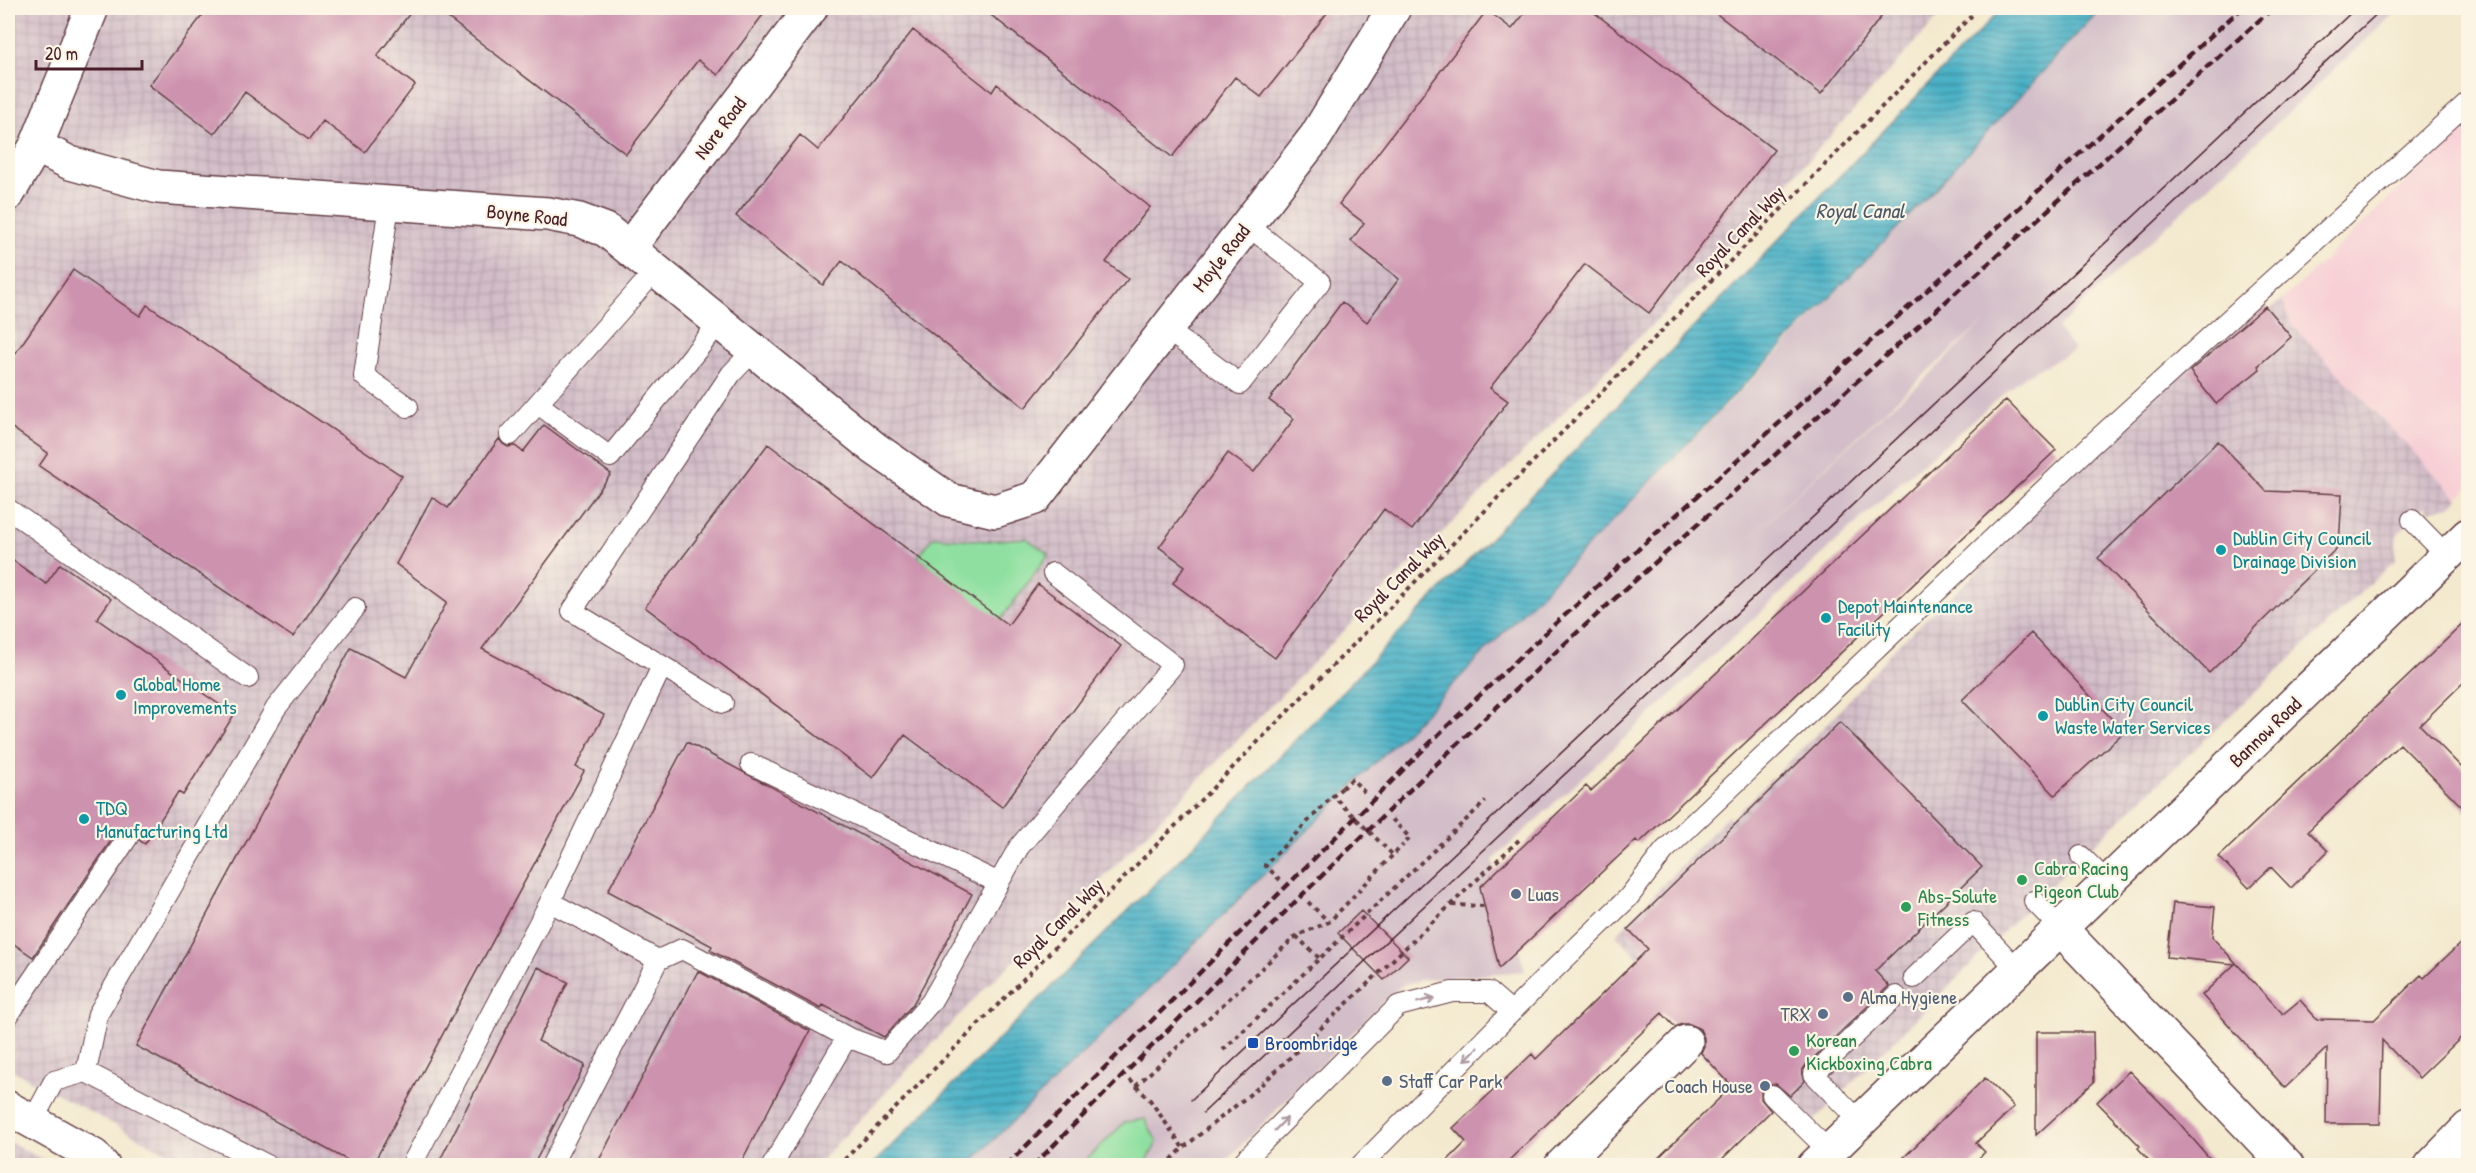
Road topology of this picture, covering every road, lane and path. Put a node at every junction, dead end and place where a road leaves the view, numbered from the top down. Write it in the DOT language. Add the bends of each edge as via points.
graph roads {
  1 [pos="92,8"];
  2 [pos="811,8"];
  3 [pos="1394,8"];
  4 [pos="1979,8"];
  5 [pos="2469,102"];
  6 [pos="36,146"];
  7 [pos="8,194"];
  8 [pos="389,205"];
  9 [pos="1247,225"];
  10 [pos="629,248"];
  11 [pos="656,270"];
  12 [pos="720,322"];
  13 [pos="1167,329"];
  14 [pos="754,350"];
  15 [pos="538,404"];
  16 [pos="408,407"];
  17 [pos="510,435"];
  18 [pos="1035,498"];
  19 [pos="8,509"];
  20 [pos="2412,520"];
  21 [pos="2458,546"];
  22 [pos="1053,573"];
  23 [pos="355,608"];
  24 [pos="662,666"];
  25 [pos="248,678"];
  26 [pos="723,703"];
  27 [pos="751,764"];
  28 [pos="1367,795"];
  29 [pos="1333,796"];
  30 [pos="1486,801"];
  31 [pos="1392,819"];
  32 [pos="128,837"];
  33 [pos="1522,837"];
  34 [pos="1393,855"];
  35 [pos="2081,855"];
  36 [pos="1280,880"];
  37 [pos="2107,882"];
  38 [pos="999,884"];
  39 [pos="2034,900"];
  40 [pos="550,902"];
  41 [pos="1308,902"];
  42 [pos="1451,905"];
  43 [pos="1484,906"];
  44 [pos="1329,922"];
  45 [pos="2060,928"];
  46 [pos="1296,936"];
  47 [pos="1318,958"];
  48 [pos="658,960"];
  49 [pos="2017,969"];
  50 [pos="1914,978"];
  51 [pos="1896,996"];
  52 [pos="1512,1012"];
  53 [pos="8,1016"];
  54 [pos="847,1037"];
  55 [pos="1686,1042"];
  56 [pos="1222,1050"];
  57 [pos="86,1072"];
  58 [pos="1130,1080"];
  59 [pos="1136,1086"];
  60 [pos="1772,1095"];
  61 [pos="20,1115"];
  62 [pos="1859,1121"];
  63 [pos="2469,1128"];
  64 [pos="1183,1148"];
  65 [pos="1821,1158"];
  66 [pos="103,1166"];
  67 [pos="269,1166"];
  68 [pos="411,1166"];
  69 [pos="551,1166"];
  70 [pos="772,1166"];
  71 [pos="838,1166"];
  72 [pos="1166,1166"];
  73 [pos="1239,1166"];
  74 [pos="1360,1166"];
  75 [pos="1561,1166"];
  76 [pos="2287,1166"];
  77 [pos="2431,1166"];
  1 -- 6 [label="street"];
  2 -- 10 [label="street, Nore Road"];
  3 -- 9 [label="street, Moyle Road" via="1316,136"];
  4 -- 71 [label="path, Royal Canal Way"];
  5 -- 52 [label="lane" via="2092,444 1673,843 1628,898"];
  6 -- 7 [label="street"];
  6 -- 8 [label="street, Boyne Road" via="70,163 159,187"];
  8 -- 10 [label="street, Boyne Road" via="548,214 606,230"];
  8 -- 16 [label="lane" via="364,376"];
  9 -- 13 [label="street, Moyle Road"];
  9 -- 13 [label="lane" via="1320,282 1240,384"];
  10 -- 11 [label="street, Boyne Road"];
  11 -- 12 [label="street, Boyne Road"];
  11 -- 15 [label="lane"];
  12 -- 14 [label="street, Boyne Road"];
  12 -- 15 [label="lane" via="610,457"];
  13 -- 18 [label="street, Moyle Road"];
  14 -- 18 [label="street, Boyne Road" via="874,448 949,500 995,512"];
  14 -- 24 [label="lane" via="730,374 572,611"];
  15 -- 17 [label="lane"];
  19 -- 25 [label="lane"];
  20 -- 21 [label="lane"];
  21 -- 37 [label="street, Bannow Road"];
  22 -- 38 [label="lane" via="1173,665 1019,847"];
  23 -- 57 [label="lane" via="276,708 98,1014"];
  24 -- 26 [label="lane"];
  24 -- 40 [label="lane"];
  27 -- 38 [label="lane"];
  28 -- 29 [label="path, bridge" via="1352,779"];
  29 -- 34 [label="path, bridge"];
  29 -- 36 [label="path" via="1265,865"];
  30 -- 47 [label="path"];
  31 -- 34 [label="path, bridge" via="1410,838"];
  32 -- 53 [label="lane"];
  33 -- 42 [label="path"];
  34 -- 44 [label="path"];
  35 -- 37 [label="lane"];
  37 -- 45 [label="street, Bannow Road"];
  38 -- 54 [label="lane" via="931,1002 887,1052"];
  39 -- 45 [label="lane"];
  40 -- 48 [label="lane"];
  40 -- 68 [label="lane"];
  41 -- 44 [label="path"];
  42 -- 43 [label="path"];
  42 -- 64 [label="path" via="1259,1087"];
  44 -- 46 [label="path"];
  45 -- 49 [label="street, Bannow Road"];
  45 -- 76 [label="street"];
  46 -- 47 [label="path"];
  46 -- 59 [label="path"];
  47 -- 56 [label="path"];
  48 -- 54 [label="lane" via="682,949"];
  48 -- 69 [label="lane"];
  49 -- 50 [label="lane" via="1973,922"];
  49 -- 62 [label="street, Bannow Road"];
  51 -- 62 [label="lane" via="1814,1074"];
  73 -- 52 [label="lane, one-way" via="1398,1006 1452,992 1489,992"];
  52 -- 74 [label="lane, one-way"];
  54 -- 70 [label="lane"];
  55 -- 75 [label="street"];
  57 -- 61 [label="lane" via="54,1081"];
  57 -- 67 [label="lane"];
  58 -- 59 [label="path"];
  59 -- 64 [label="path"];
  60 -- 65 [label="lane"];
  61 -- 66 [label="street" via="94,1156"];
  62 -- 65 [label="street, Bannow Road"];
  63 -- 77 [label="street"];
  64 -- 72 [label="path"];
}
